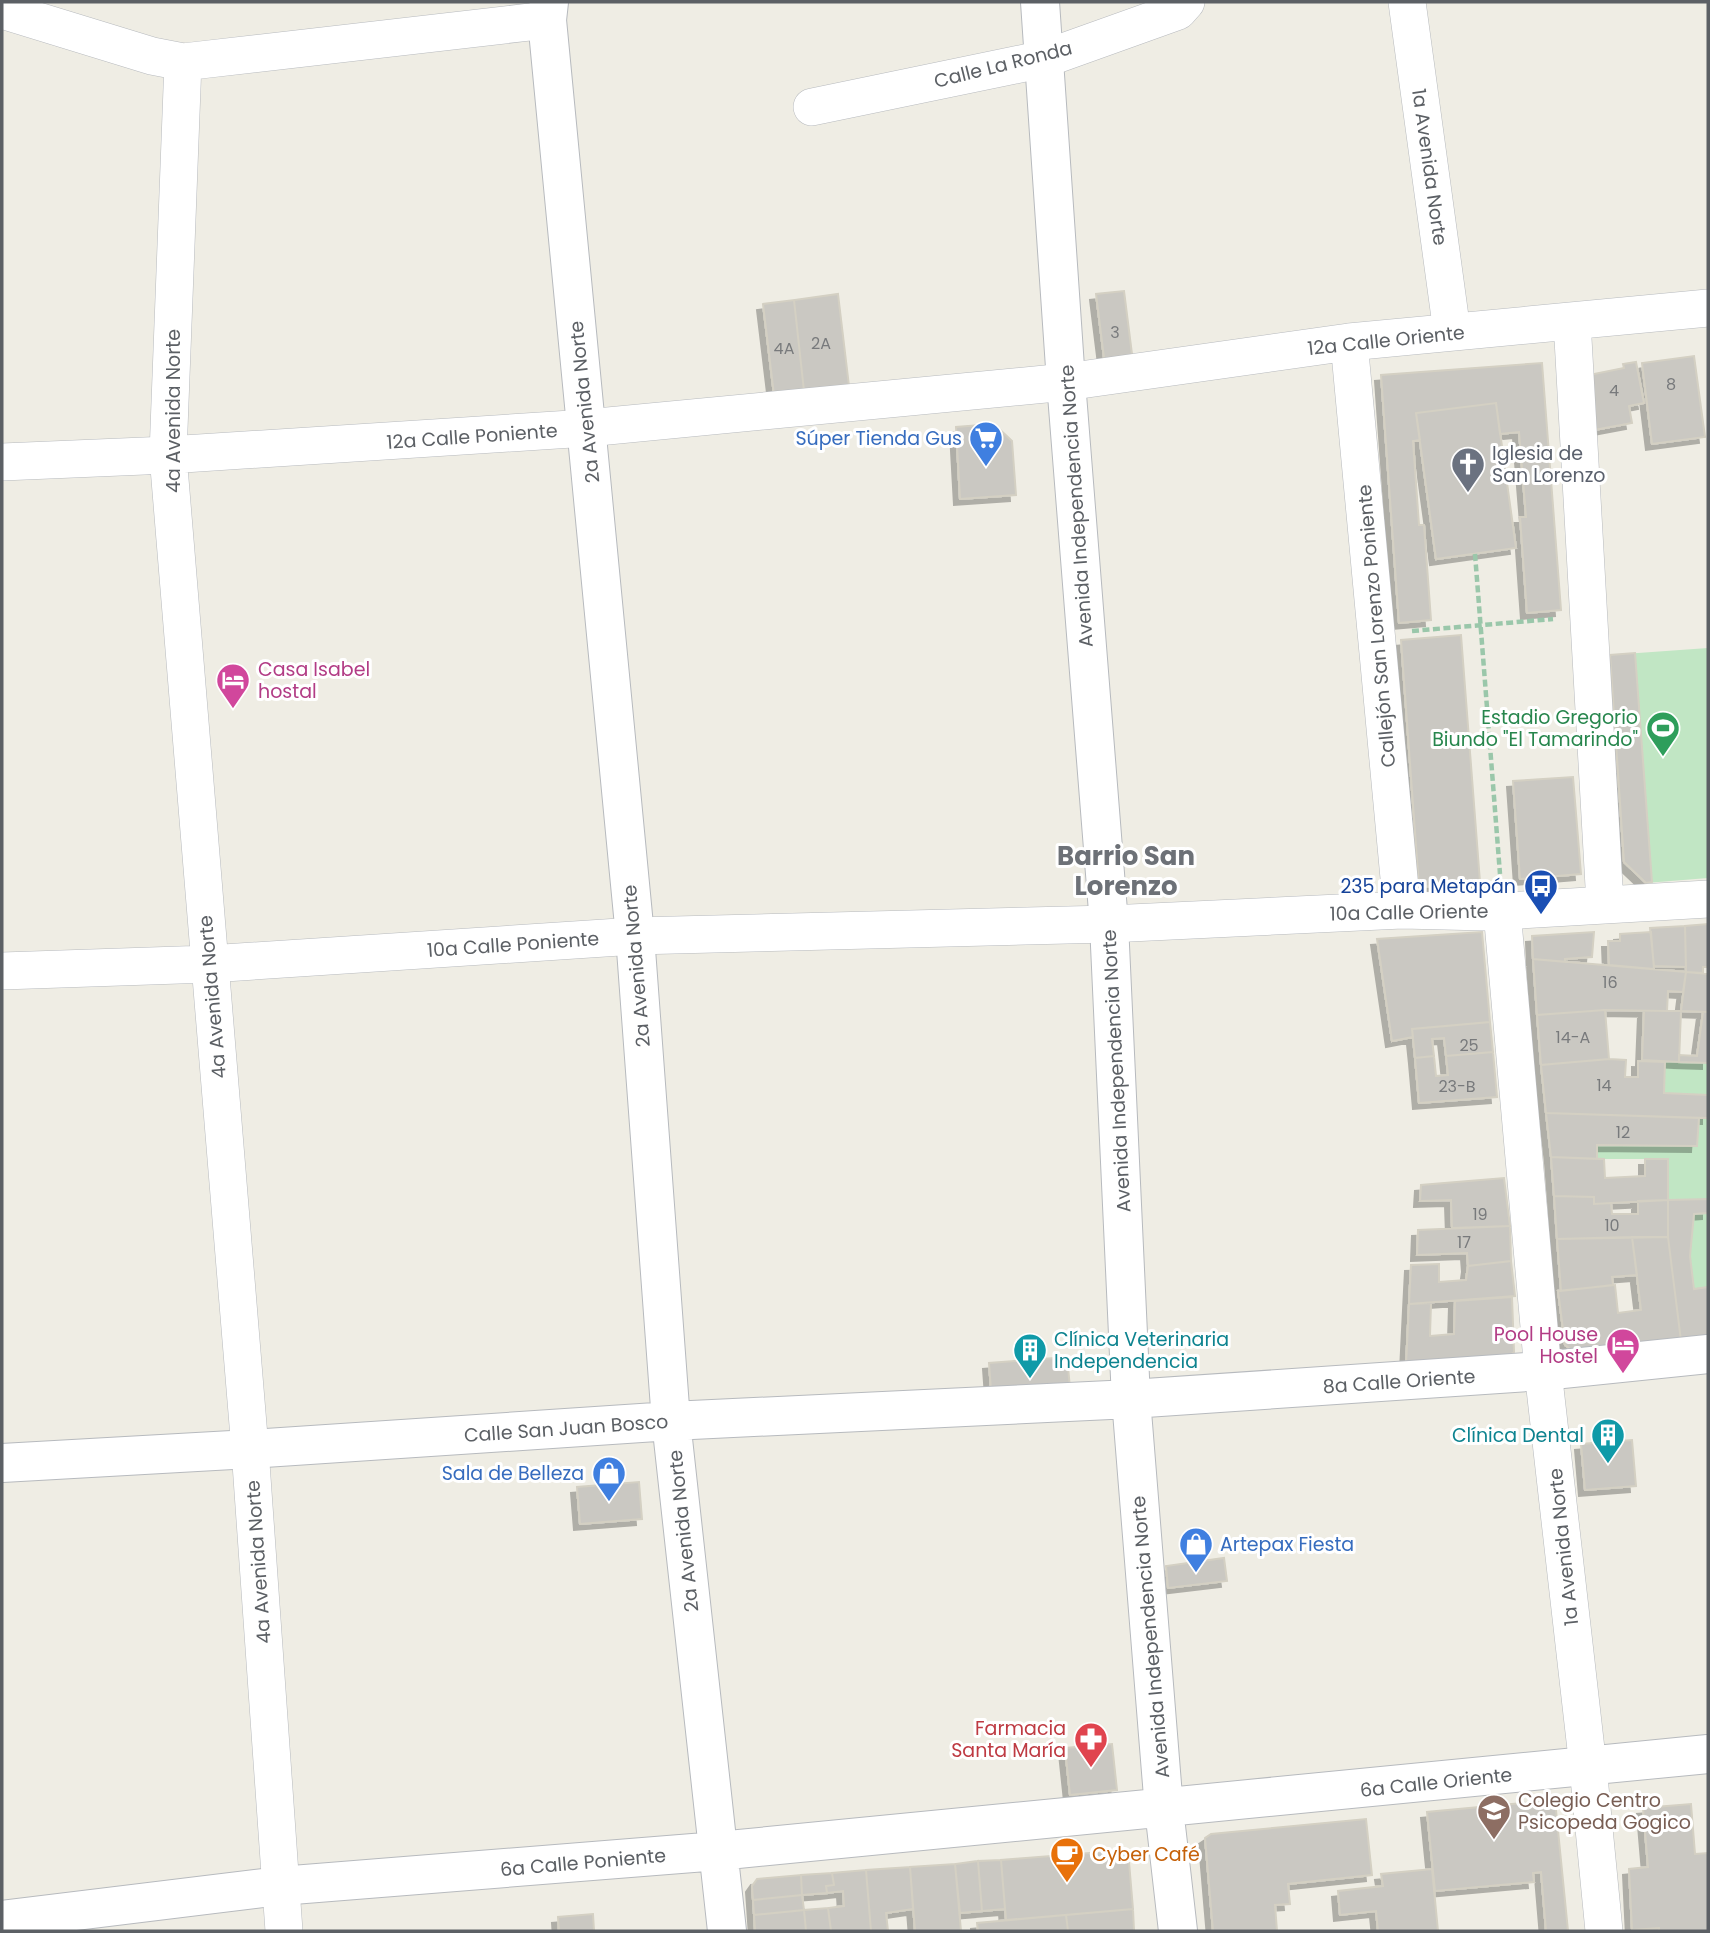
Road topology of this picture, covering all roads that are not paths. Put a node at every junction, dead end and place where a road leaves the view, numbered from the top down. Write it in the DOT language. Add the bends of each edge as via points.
graph roads {
  1 [pos="1040,2"];
  2 [pos="1186,2"];
  3 [pos="1407,2"];
  4 [pos="2,10"];
  5 [pos="548,11"];
  6 [pos="1044,59"];
  7 [pos="183,62"];
  8 [pos="812,107"];
  9 [pos="1708,308"];
  10 [pos="1572,321"];
  11 [pos="1452,332"];
  12 [pos="1349,342"];
  13 [pos="1066,382"];
  14 [pos="587,428"];
  15 [pos="169,455"];
  16 [pos="2,461"];
  17 [pos="1502,896"];
  18 [pos="1708,899"];
  19 [pos="1605,904"];
  20 [pos="1402,910"];
  21 [pos="1109,924"];
  22 [pos="635,936"];
  23 [pos="209,964"];
  24 [pos="2,971"];
  25 [pos="1708,1354"];
  26 [pos="1543,1371"];
  27 [pos="1131,1399"];
  28 [pos="671,1421"];
  29 [pos="250,1449"];
  30 [pos="2,1463"];
  31 [pos="1708,1754"];
  32 [pos="1588,1767"];
  33 [pos="1164,1809"];
  34 [pos="718,1852"];
  35 [pos="280,1886"];
  36 [pos="2,1920"];
  37 [pos="284,1931"];
  38 [pos="727,1931"];
  39 [pos="1178,1931"];
  40 [pos="1604,1931"];
  1 -- 6 [label="street, Avenida Independencia Norte"];
  2 -- 6 [label="street, Calle La Ronda" via="1178,11"];
  3 -- 11 [label="street, 1a Avenida Norte"];
  4 -- 7 [label="street"];
  5 -- 7 [label="street"];
  5 -- 14 [label="street, 2a Avenida Norte"];
  6 -- 8 [label="street, Calle La Ronda"];
  6 -- 13 [label="street, Avenida Independencia Norte"];
  7 -- 15 [label="street, 4a Avenida Norte"];
  9 -- 10 [label="street, 12a Calle Oriente"];
  10 -- 11 [label="street, 12a Calle Oriente"];
  10 -- 19 [label="street"];
  11 -- 12 [label="street, 12a Calle Oriente"];
  12 -- 13 [label="street, 12a Calle Oriente"];
  12 -- 20 [label="street, Callejón San Lorenzo Poniente"];
  13 -- 14 [label="street, 12a Calle Poniente"];
  13 -- 21 [label="street, Avenida Independencia Norte"];
  14 -- 15 [label="street, 12a Calle Poniente"];
  14 -- 22 [label="street, 2a Avenida Norte"];
  15 -- 16 [label="street, 12a Calle Poniente"];
  15 -- 23 [label="street, 4a Avenida Norte"];
  17 -- 19 [label="street, 10a Calle Oriente"];
  17 -- 20 [label="street, 10a Calle Oriente"];
  17 -- 26 [label="street, 1a Avenida Norte"];
  18 -- 19 [label="street, 10a Calle Oriente"];
  20 -- 21 [label="street, 10a Calle Oriente"];
  21 -- 22 [label="street, 10a Calle Poniente"];
  21 -- 27 [label="street, Avenida Independencia Norte"];
  22 -- 23 [label="street, 10a Calle Poniente"];
  22 -- 28 [label="street, 2a Avenida Norte"];
  23 -- 24 [label="street, 10a Calle Poniente"];
  23 -- 29 [label="street, 4a Avenida Norte"];
  25 -- 26 [label="street, 8a Calle Oriente"];
  26 -- 27 [label="street, 8a Calle Oriente"];
  26 -- 32 [label="street, 1a Avenida Norte"];
  27 -- 28 [label="street, Calle San Juan Bosco"];
  27 -- 33 [label="street, Avenida Independencia Norte"];
  28 -- 29 [label="street, Calle San Juan Bosco"];
  28 -- 34 [label="street, 2a Avenida Norte"];
  29 -- 30 [label="street, Calle San Juan Bosco"];
  29 -- 35 [label="street, 4a Avenida Norte"];
  31 -- 32 [label="street, 6a Calle Oriente"];
  32 -- 33 [label="street, 6a Calle Oriente"];
  32 -- 40 [label="street, 1a Avenida Norte"];
  33 -- 34 [label="street, 6a Calle Poniente"];
  33 -- 39 [label="street, Avenida Independencia Norte"];
  34 -- 35 [label="street, 6a Calle Poniente"];
  34 -- 38 [label="street, 2a Avenida Norte"];
  35 -- 36 [label="street, 6a Calle Poniente"];
  35 -- 37 [label="street, 4a Avenida Norte"];
}
